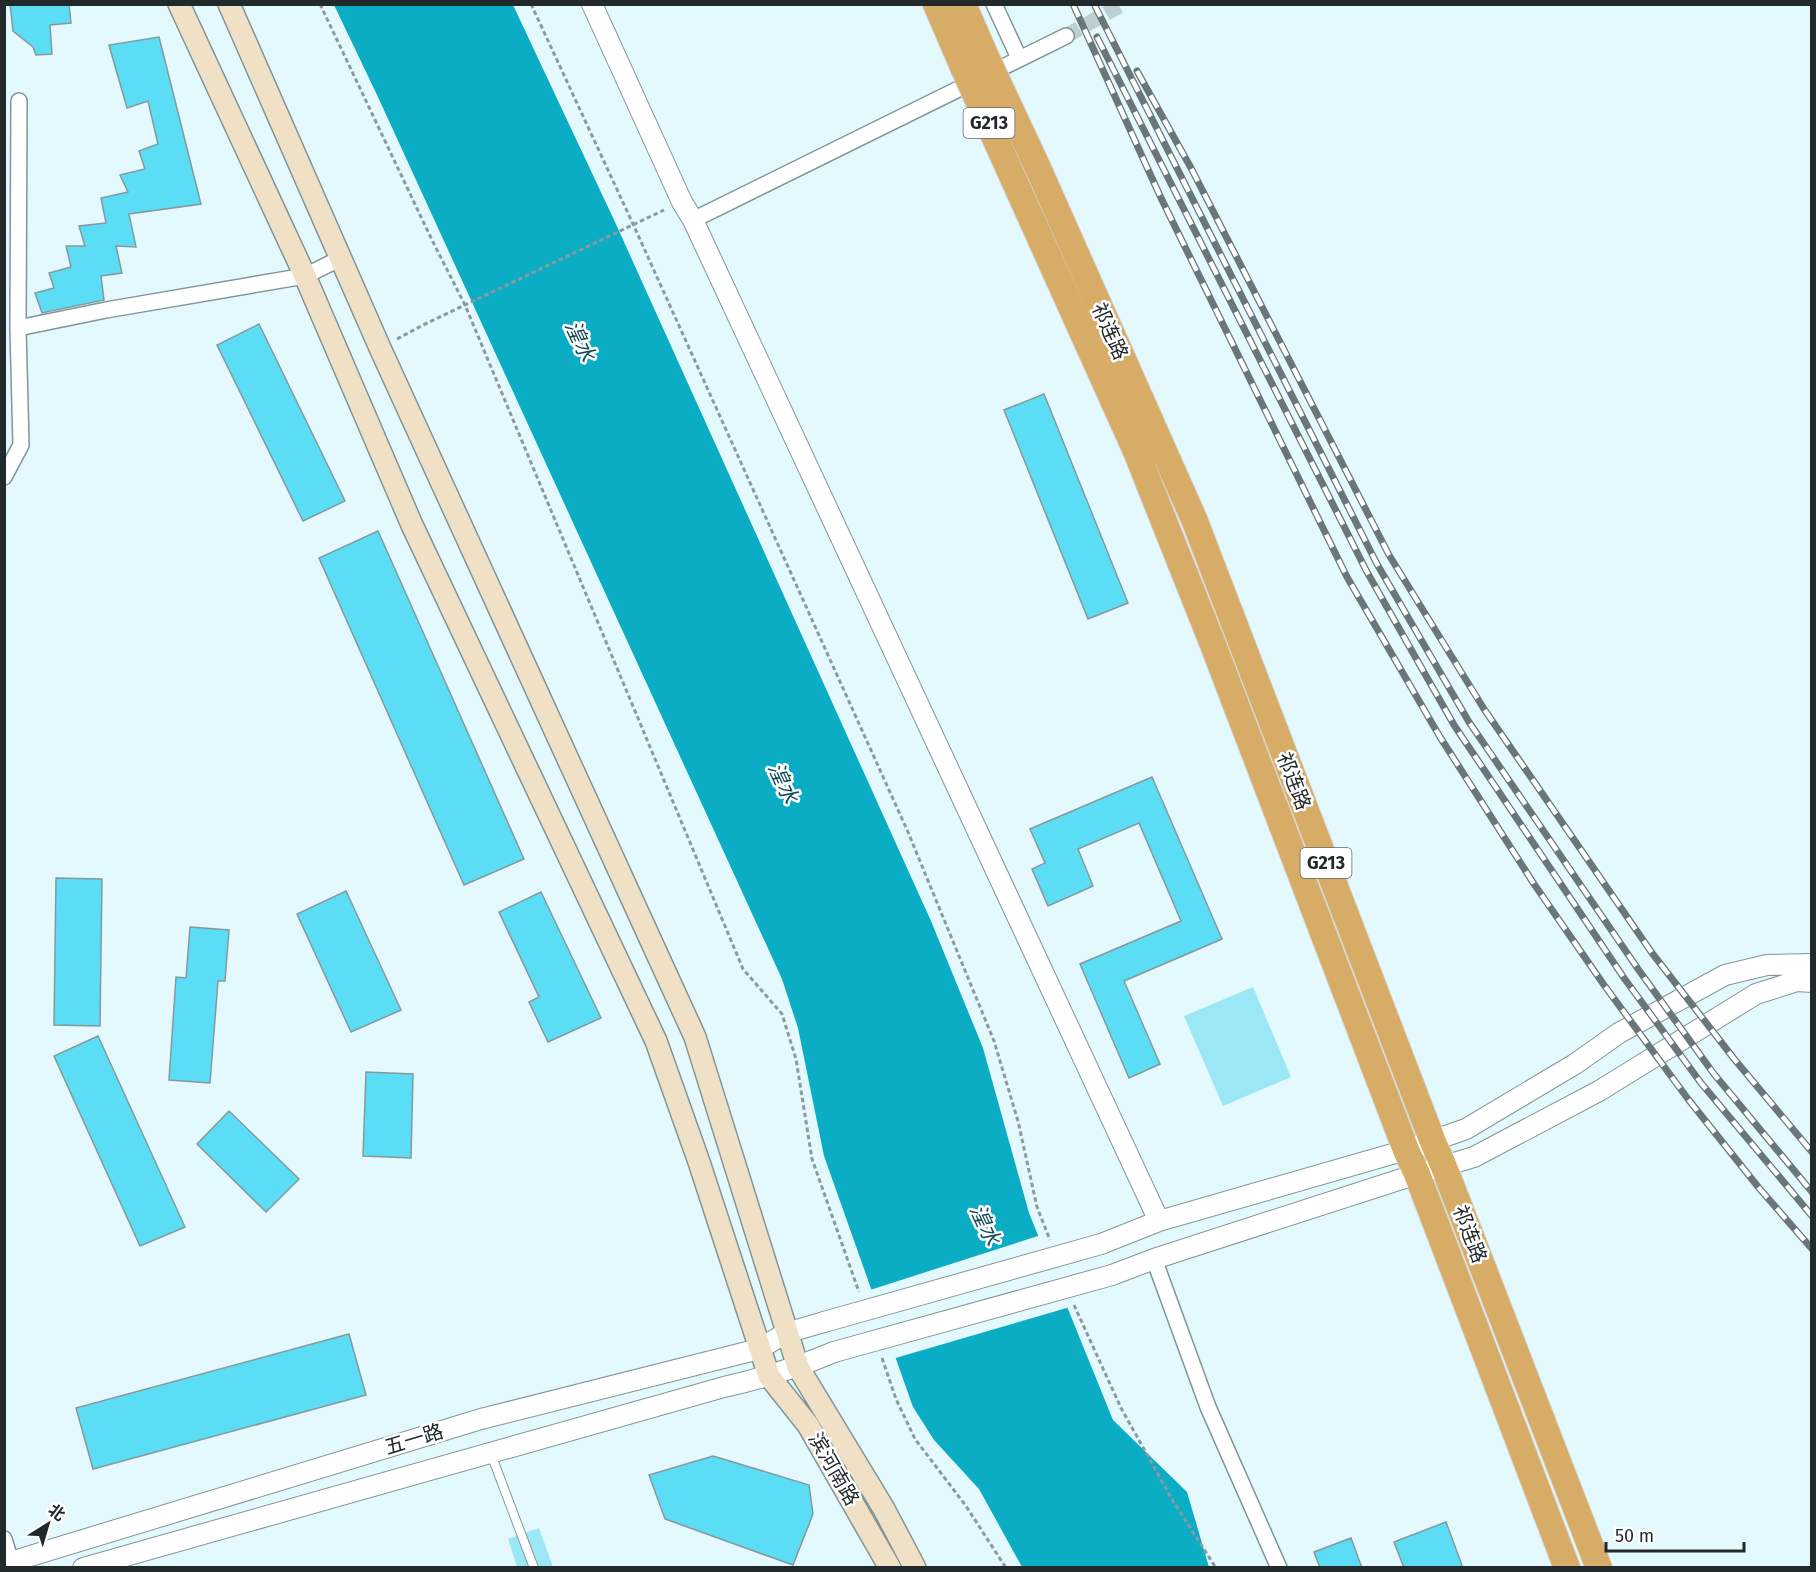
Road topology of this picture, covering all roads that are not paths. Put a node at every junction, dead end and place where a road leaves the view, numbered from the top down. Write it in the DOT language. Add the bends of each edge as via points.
graph roads {
  1 [pos="179,4"];
  2 [pos="229,4"];
  3 [pos="592,4"];
  4 [pos="936,4"];
  5 [pos="963,4"];
  6 [pos="994,4"];
  7 [pos="1066,36"];
  8 [pos="1019,58"];
  9 [pos="975,63"];
  10 [pos="19,102"];
  11 [pos="693,220"];
  12 [pos="341,258"];
  13 [pos="305,276"];
  14 [pos="18,328"];
  15 [pos="4,477"];
  16 [pos="1812,964"];
  17 [pos="1812,982"];
  18 [pos="1432,1142"];
  19 [pos="1406,1150"];
  20 [pos="1444,1167"];
  21 [pos="1417,1174"];
  22 [pos="1160,1221"];
  23 [pos="1154,1259"];
  24 [pos="786,1333"];
  25 [pos="759,1349"];
  26 [pos="798,1367"];
  27 [pos="770,1376"];
  28 [pos="490,1453"];
  29 [pos="4,1539"];
  30 [pos="9,1565"];
  31 [pos="83,1568"];
  32 [pos="534,1568"];
  33 [pos="890,1568"];
  34 [pos="915,1568"];
  35 [pos="1279,1568"];
  36 [pos="1567,1568"];
  37 [pos="1599,1568"];
  1 -- 13 [label="main road, 滨河南路"];
  2 -- 12 [label="main road"];
  3 -- 11 [label="street"];
  4 -- 9 [label="highway, 祁连路 / G213"];
  5 -- 9 [label="highway, 祁连路 / G213"];
  6 -- 8 [label="street"];
  7 -- 8 [label="street"];
  8 -- 11 [label="street"];
  9 -- 18 [label="highway, 祁连路 / G213, bridge" via="1037,166 1194,519"];
  9 -- 19 [label="highway, 祁连路 / G213, bridge" via="1013,178 1136,451"];
  10 -- 14 [label="street"];
  11 -- 22 [label="street"];
  12 -- 13 [label="street"];
  12 -- 24 [label="main road" via="695,1037"];
  13 -- 14 [label="street"];
  13 -- 25 [label="main road, 滨河南路" via="412,525 656,1041"];
  14 -- 15 [label="street" via="21,445"];
  16 -- 18 [label="street, 五一路" via="1767,965 1725,975 1618,1033 1575,1064 1466,1130"];
  17 -- 20 [label="street, 五一路" via="1797,981 1756,994 1599,1091 1474,1157"];
  18 -- 19 [label="street, 五一路"];
  18 -- 20 [label="highway, 祁连路 / G213"];
  19 -- 21 [label="highway, 祁连路 / G213"];
  19 -- 22 [label="street, 五一路"];
  20 -- 21 [label="street, 五一路"];
  20 -- 37 [label="highway, 祁连路 / G213"];
  21 -- 23 [label="street, 五一路"];
  21 -- 36 [label="highway, 祁连路 / G213"];
  22 -- 24 [label="street, 五一路, bridge" via="1101,1244"];
  23 -- 26 [label="street, 五一路, bridge" via="1112,1275 834,1352"];
  23 -- 35 [label="street" via="1208,1407"];
  24 -- 25 [label="street, 五一路"];
  24 -- 26 [label="main road"];
  25 -- 27 [label="main road, 滨河南路"];
  25 -- 30 [label="street, 五一路" via="481,1419"];
  26 -- 27 [label="street, 五一路"];
  26 -- 34 [label="main road"];
  27 -- 28 [label="street, 五一路"];
  27 -- 33 [label="main road, 滨河南路" via="808,1425"];
  28 -- 31 [label="street, 五一路"];
  28 -- 32 [label="lane"];
  29 -- 30 [label="street"];
}
